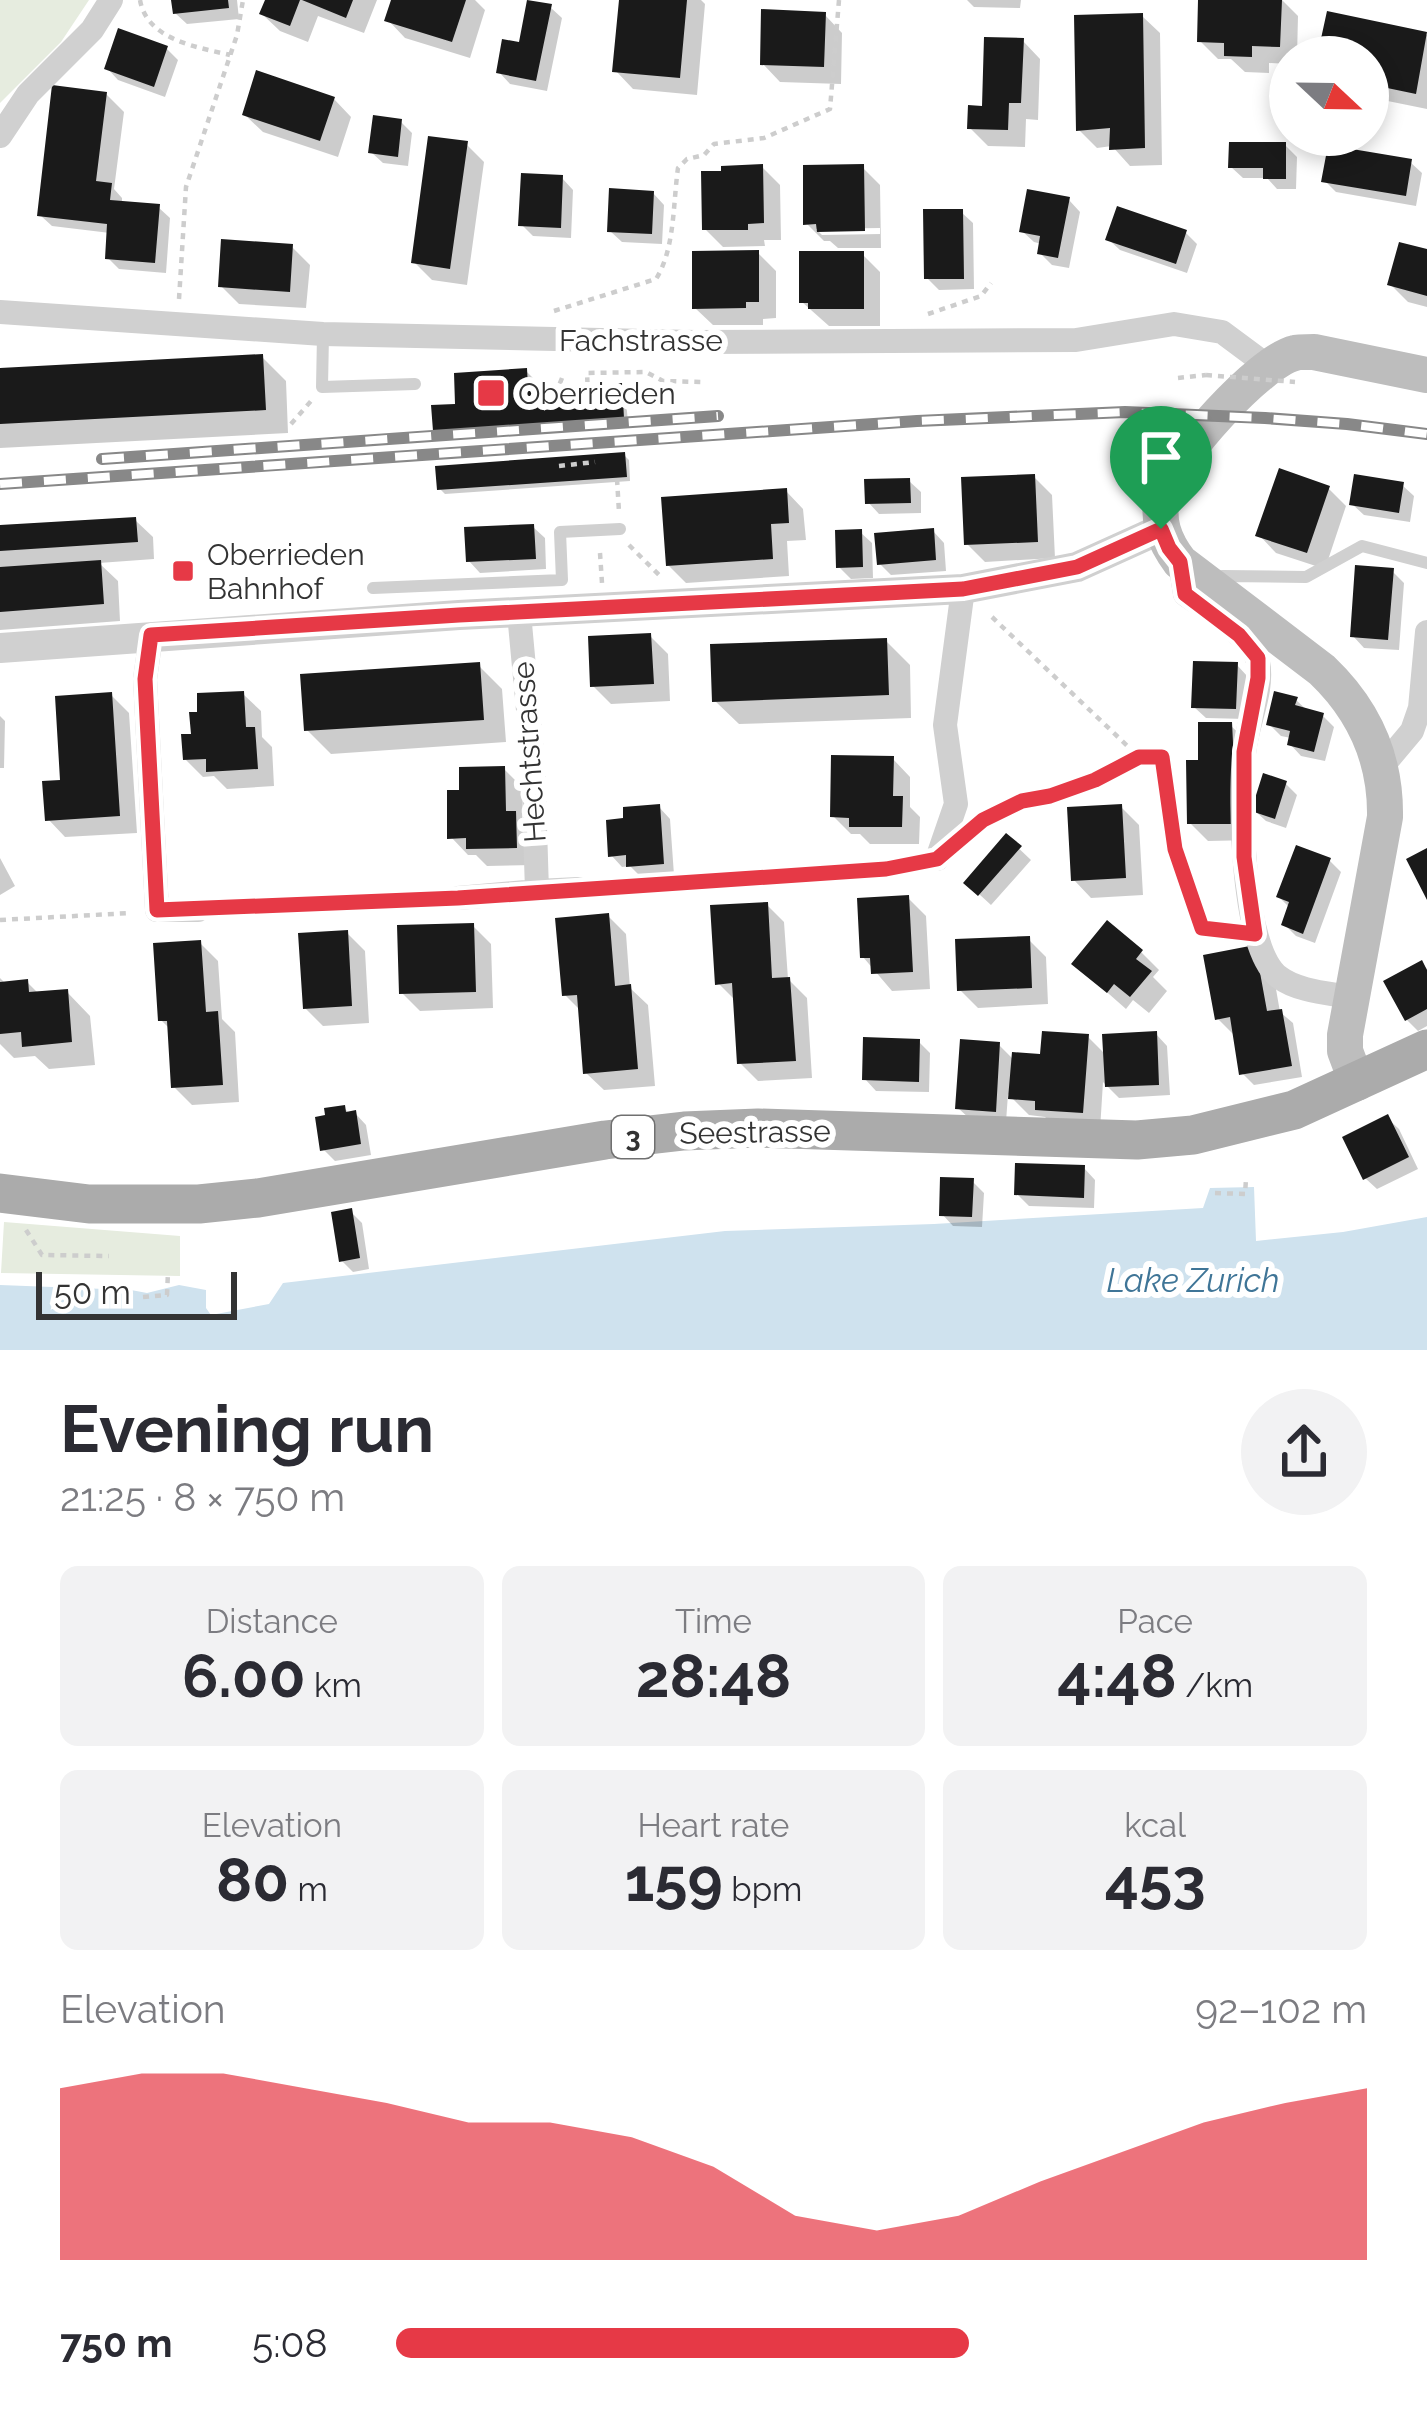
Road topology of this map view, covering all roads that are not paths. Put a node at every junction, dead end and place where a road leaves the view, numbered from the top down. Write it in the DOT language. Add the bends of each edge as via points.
graph roads {
  1 [pos="112,0"];
  2 [pos="0,136"];
  3 [pos="0,312"];
  4 [pos="323,334"];
  5 [pos="1282,374"];
  6 [pos="1427,375"];
  7 [pos="415,384"];
  8 [pos="620,529"];
  9 [pos="1161,529"];
  10 [pos="1180,562"];
  11 [pos="1427,563"];
  12 [pos="1212,587"];
  13 [pos="374,588"];
  14 [pos="963,589"];
  15 [pos="519,614"];
  16 [pos="1427,632"];
  17 [pos="151,635"];
  18 [pos="0,648"];
  19 [pos="1381,768"];
  20 [pos="937,859"];
  21 [pos="578,889"];
  22 [pos="537,892"];
  23 [pos="458,898"];
  24 [pos="198,910"];
  25 [pos="1350,997"];
  26 [pos="1427,1049"];
  27 [pos="1357,1083"];
  28 [pos="10,1206"];
  1 -- 2 [label="street"];
  3 -- 4 [label="street, Fachstrasse"];
  4 -- 5 [label="street, Fachstrasse" via="1076,340 1174,324 1222,332"];
  4 -- 7 [label="lane" via="322,387"];
  5 -- 6 [label="main road" via="1296,352 1314,352"];
  5 -- 9 [label="main road" via="1225,409 1180,458 1162,494"];
  8 -- 13 [label="lane" via="560,532 562,580"];
  9 -- 10 [label="main road"];
  9 -- 14 [label="street" via="1077,567"];
  10 -- 12 [label="main road"];
  10 -- 25 [label="street" via="1185,594 1258,658 1244,752 1244,857 1263,959 1290,984"];
  11 -- 12 [label="lane" via="1362,546 1306,577 1222,576"];
  12 -- 19 [label="main road" via="1342,688"];
  14 -- 15 [label="street"];
  14 -- 20 [label="street" via="945,724 956,804"];
  15 -- 17 [label="street"];
  15 -- 22 [label="street, Hechtstrasse"];
  16 -- 19 [label="street" via="1420,708"];
  17 -- 18 [label="street"];
  17 -- 24 [label="street" via="147,911"];
  19 -- 25 [label="main road" via="1385,818"];
  21 -- 22 [label="street"];
  22 -- 23 [label="street"];
  25 -- 27 [label="main road" via="1345,1051"];
  26 -- 27 [label="main road, Seestrasse / 3"];
  27 -- 28 [label="main road, Seestrasse / 3" via="1294,1110 1193,1135 683,1131 258,1198"];
}
